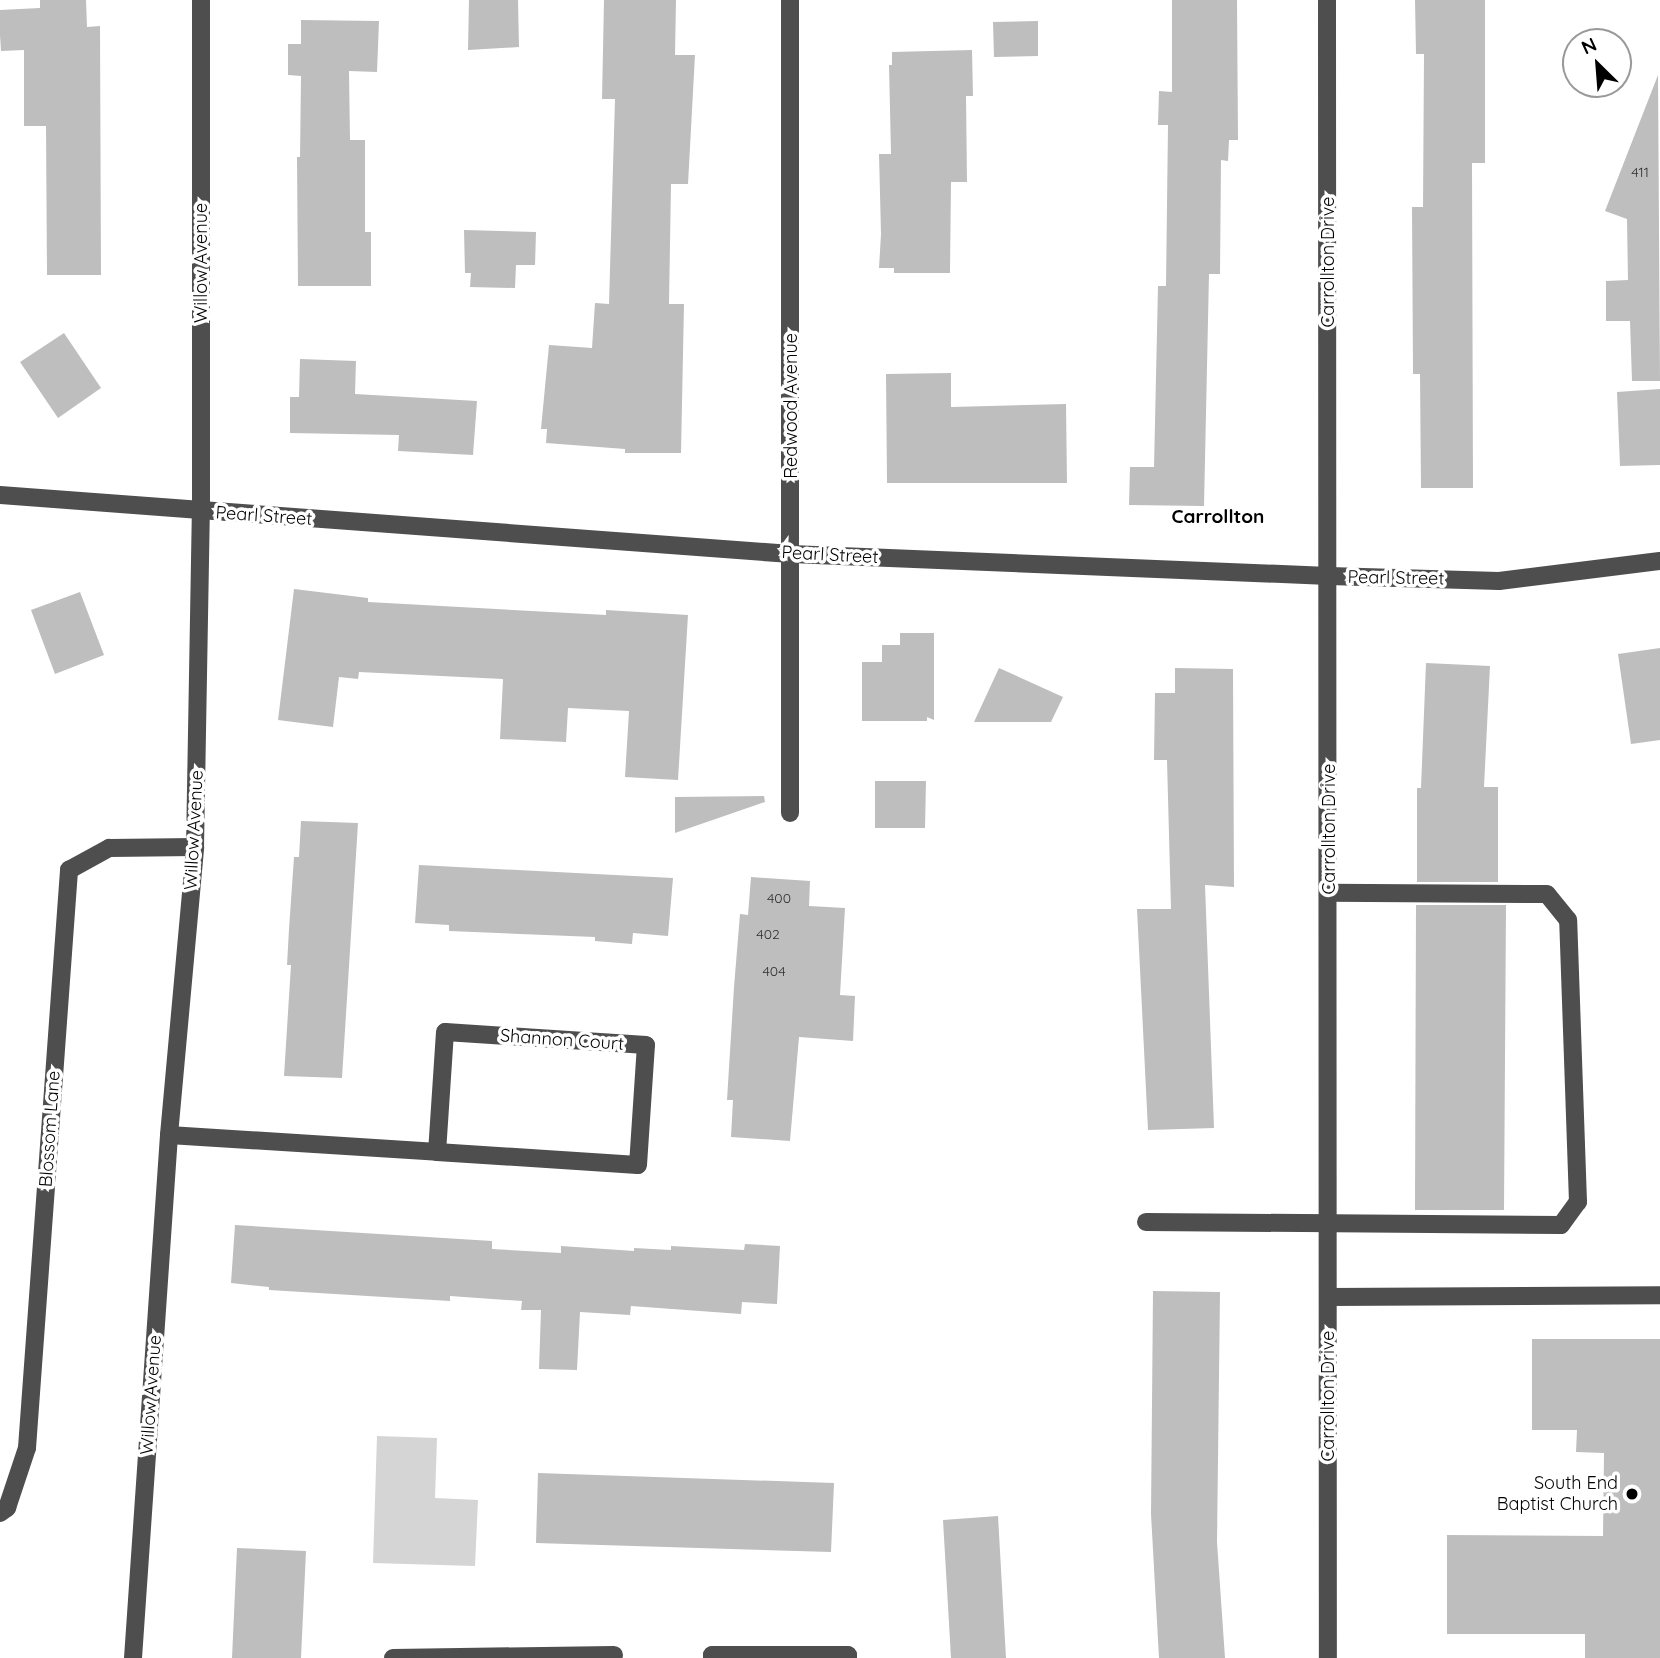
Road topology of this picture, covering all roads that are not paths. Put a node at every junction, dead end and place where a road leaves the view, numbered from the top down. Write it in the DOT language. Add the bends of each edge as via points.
graph roads {
  1 [pos="201,0"];
  2 [pos="790,0"];
  3 [pos="1327,0"];
  4 [pos="0,495"];
  5 [pos="201,512"];
  6 [pos="791,554"];
  7 [pos="1660,561"];
  8 [pos="1329,576"];
  9 [pos="790,813"];
  10 [pos="195,847"];
  11 [pos="1329,893"];
  12 [pos="169,1135"];
  13 [pos="437,1152"];
  14 [pos="1146,1222"];
  15 [pos="1327,1222"];
  16 [pos="1660,1295"];
  17 [pos="1328,1297"];
  18 [pos="0,1513"];
  19 [pos="614,1654"];
  20 [pos="133,1658"];
  21 [pos="393,1658"];
  22 [pos="712,1658"];
  23 [pos="848,1658"];
  24 [pos="1328,1658"];
  1 -- 5 [label="street, Willow Avenue"];
  2 -- 6 [label="street, Redwood Avenue"];
  3 -- 8 [label="street, Carrollton Drive"];
  4 -- 5 [label="street, Pearl Street"];
  5 -- 6 [label="street, Pearl Street"];
  5 -- 10 [label="street, Willow Avenue"];
  6 -- 8 [label="street, Pearl Street"];
  6 -- 9 [label="street, Redwood Avenue"];
  7 -- 8 [label="street, Pearl Street" via="1499,580"];
  8 -- 11 [label="street, Carrollton Drive"];
  10 -- 12 [label="street, Willow Avenue"];
  10 -- 18 [label="street, Blossom Lane" via="109,848 69,870 27,1448 7,1508"];
  11 -- 15 [label="street, Carrollton Drive"];
  11 -- 15 [label="street" via="1548,894 1567,920 1578,1202 1561,1225"];
  12 -- 13 [label="street, Shannon Court"];
  12 -- 20 [label="street, Willow Avenue"];
  13 -- 13 [label="street, Shannon Court" via="638,1166 646,1045 445,1032"];
  14 -- 15 [label="street"];
  15 -- 17 [label="street, Carrollton Drive"];
  16 -- 17 [label="street"];
  17 -- 24 [label="street, Carrollton Drive"];
  19 -- 21 [label="street"];
  22 -- 23 [label="street"];
}
